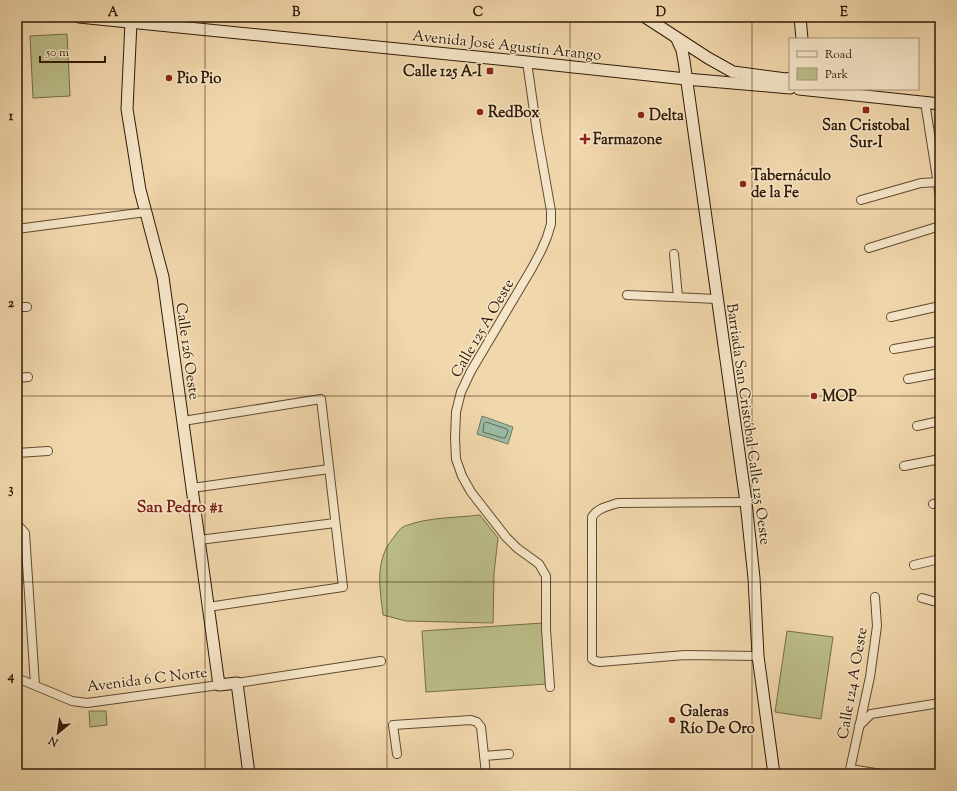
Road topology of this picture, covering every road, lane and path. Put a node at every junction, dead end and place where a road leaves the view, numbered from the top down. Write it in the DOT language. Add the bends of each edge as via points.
graph roads {
  1 [pos="79,17"];
  2 [pos="645,17"];
  3 [pos="800,17"];
  4 [pos="131,22"];
  5 [pos="802,38"];
  6 [pos="676,39"];
  7 [pos="527,62"];
  8 [pos="789,78"];
  9 [pos="686,79"];
  10 [pos="789,88"];
  11 [pos="813,90"];
  12 [pos="925,102"];
  13 [pos="940,104"];
  14 [pos="939,182"];
  15 [pos="940,197"];
  16 [pos="861,200"];
  17 [pos="146,212"];
  18 [pos="940,226"];
  19 [pos="17,229"];
  20 [pos="869,248"];
  21 [pos="674,254"];
  22 [pos="627,295"];
  23 [pos="678,297"];
  24 [pos="718,299"];
  25 [pos="27,306"];
  26 [pos="940,306"];
  27 [pos="17,307"];
  28 [pos="892,317"];
  29 [pos="940,340"];
  30 [pos="894,349"];
  31 [pos="940,372"];
  32 [pos="28,377"];
  33 [pos="17,378"];
  34 [pos="908,379"];
  35 [pos="182,421"];
  36 [pos="940,421"];
  37 [pos="916,426"];
  38 [pos="48,451"];
  39 [pos="17,453"];
  40 [pos="940,458"];
  41 [pos="904,466"];
  42 [pos="329,469"];
  43 [pos="192,488"];
  44 [pos="746,502"];
  45 [pos="335,523"];
  46 [pos="17,524"];
  47 [pos="199,540"];
  48 [pos="940,559"];
  49 [pos="914,565"];
  50 [pos="875,597"];
  51 [pos="922,598"];
  52 [pos="940,603"];
  53 [pos="208,607"];
  54 [pos="758,656"];
  55 [pos="381,661"];
  56 [pos="17,678"];
  57 [pos="237,683"];
  58 [pos="34,685"];
  59 [pos="219,685"];
  60 [pos="550,687"];
  61 [pos="940,703"];
  62 [pos="859,727"];
  63 [pos="397,754"];
  64 [pos="509,754"];
  65 [pos="484,756"];
  66 [pos="850,771"];
  67 [pos="249,774"];
  68 [pos="486,774"];
  69 [pos="774,774"];
  70 [pos="881,774"];
  1 -- 4 [label="street, Avenida José Agustín Arango"];
  2 -- 6 [label="street"];
  3 -- 5 [label="street"];
  4 -- 7 [label="street, Avenida José Agustín Arango"];
  4 -- 17 [label="street, Calle 126 Oeste" via="127,109"];
  6 -- 8 [label="street" via="733,72"];
  6 -- 9 [label="street, Barriada San Cristóbal Calle 125 Oeste" via="682,50"];
  7 -- 9 [label="street, Avenida José Agustín Arango"];
  7 -- 60 [label="street, Calle 125 A Oeste" via="551,224 532,268 461,392 456,412 455,438 456,459 471,492 506,537 540,564 546,576"];
  9 -- 10 [label="street, Avenida José Agustín Arango"];
  9 -- 24 [label="street, Barriada San Cristóbal Calle 125 Oeste"];
  11 -- 12 [label="street"];
  12 -- 13 [label="street"];
  12 -- 14 [label="street"];
  14 -- 15 [label="street"];
  14 -- 16 [label="street" via="921,184"];
  17 -- 19 [label="street"];
  17 -- 35 [label="street, Calle 126 Oeste" via="163,277"];
  18 -- 20 [label="street"];
  21 -- 23 [label="street"];
  22 -- 23 [label="street"];
  23 -- 24 [label="street"];
  24 -- 44 [label="street, Barriada San Cristóbal Calle 125 Oeste"];
  25 -- 27 [label="street"];
  26 -- 28 [label="street"];
  29 -- 30 [label="street"];
  31 -- 34 [label="street"];
  32 -- 33 [label="street"];
  35 -- 42 [label="street" via="321,399"];
  35 -- 43 [label="street, Calle 126 Oeste"];
  36 -- 37 [label="street"];
  38 -- 39 [label="street"];
  40 -- 41 [label="street"];
  42 -- 43 [label="street"];
  42 -- 45 [label="street"];
  43 -- 47 [label="street, Calle 126 Oeste"];
  44 -- 54 [label="street, Barriada San Cristóbal Calle 125 Oeste" via="754,578"];
  44 -- 54 [label="street" via="618,503 595,513 592,517 592,658 595,662 600,662 685,655"];
  45 -- 47 [label="street"];
  45 -- 53 [label="street" via="343,588"];
  46 -- 58 [label="street" via="25,533"];
  47 -- 53 [label="street, Calle 126 Oeste"];
  48 -- 49 [label="street"];
  50 -- 62 [label="street, Calle 124 A Oeste" via="877,626 870,677"];
  51 -- 52 [label="street"];
  53 -- 59 [label="street, Calle 126 Oeste"];
  54 -- 69 [label="street, Barriada San Cristóbal Calle 125 Oeste"];
  55 -- 57 [label="street"];
  56 -- 58 [label="street, Avenida 6 C Norte"];
  57 -- 59 [label="street, Avenida 6 C Norte"];
  57 -- 67 [label="street"];
  58 -- 59 [label="street, Avenida 6 C Norte" via="72,701 87,703"];
  61 -- 62 [label="street" via="871,714"];
  62 -- 66 [label="street, Calle 124 A Oeste"];
  63 -- 65 [label="street" via="393,725 471,720 481,727"];
  64 -- 65 [label="street"];
  65 -- 68 [label="street"];
  66 -- 70 [label="street"];
}
